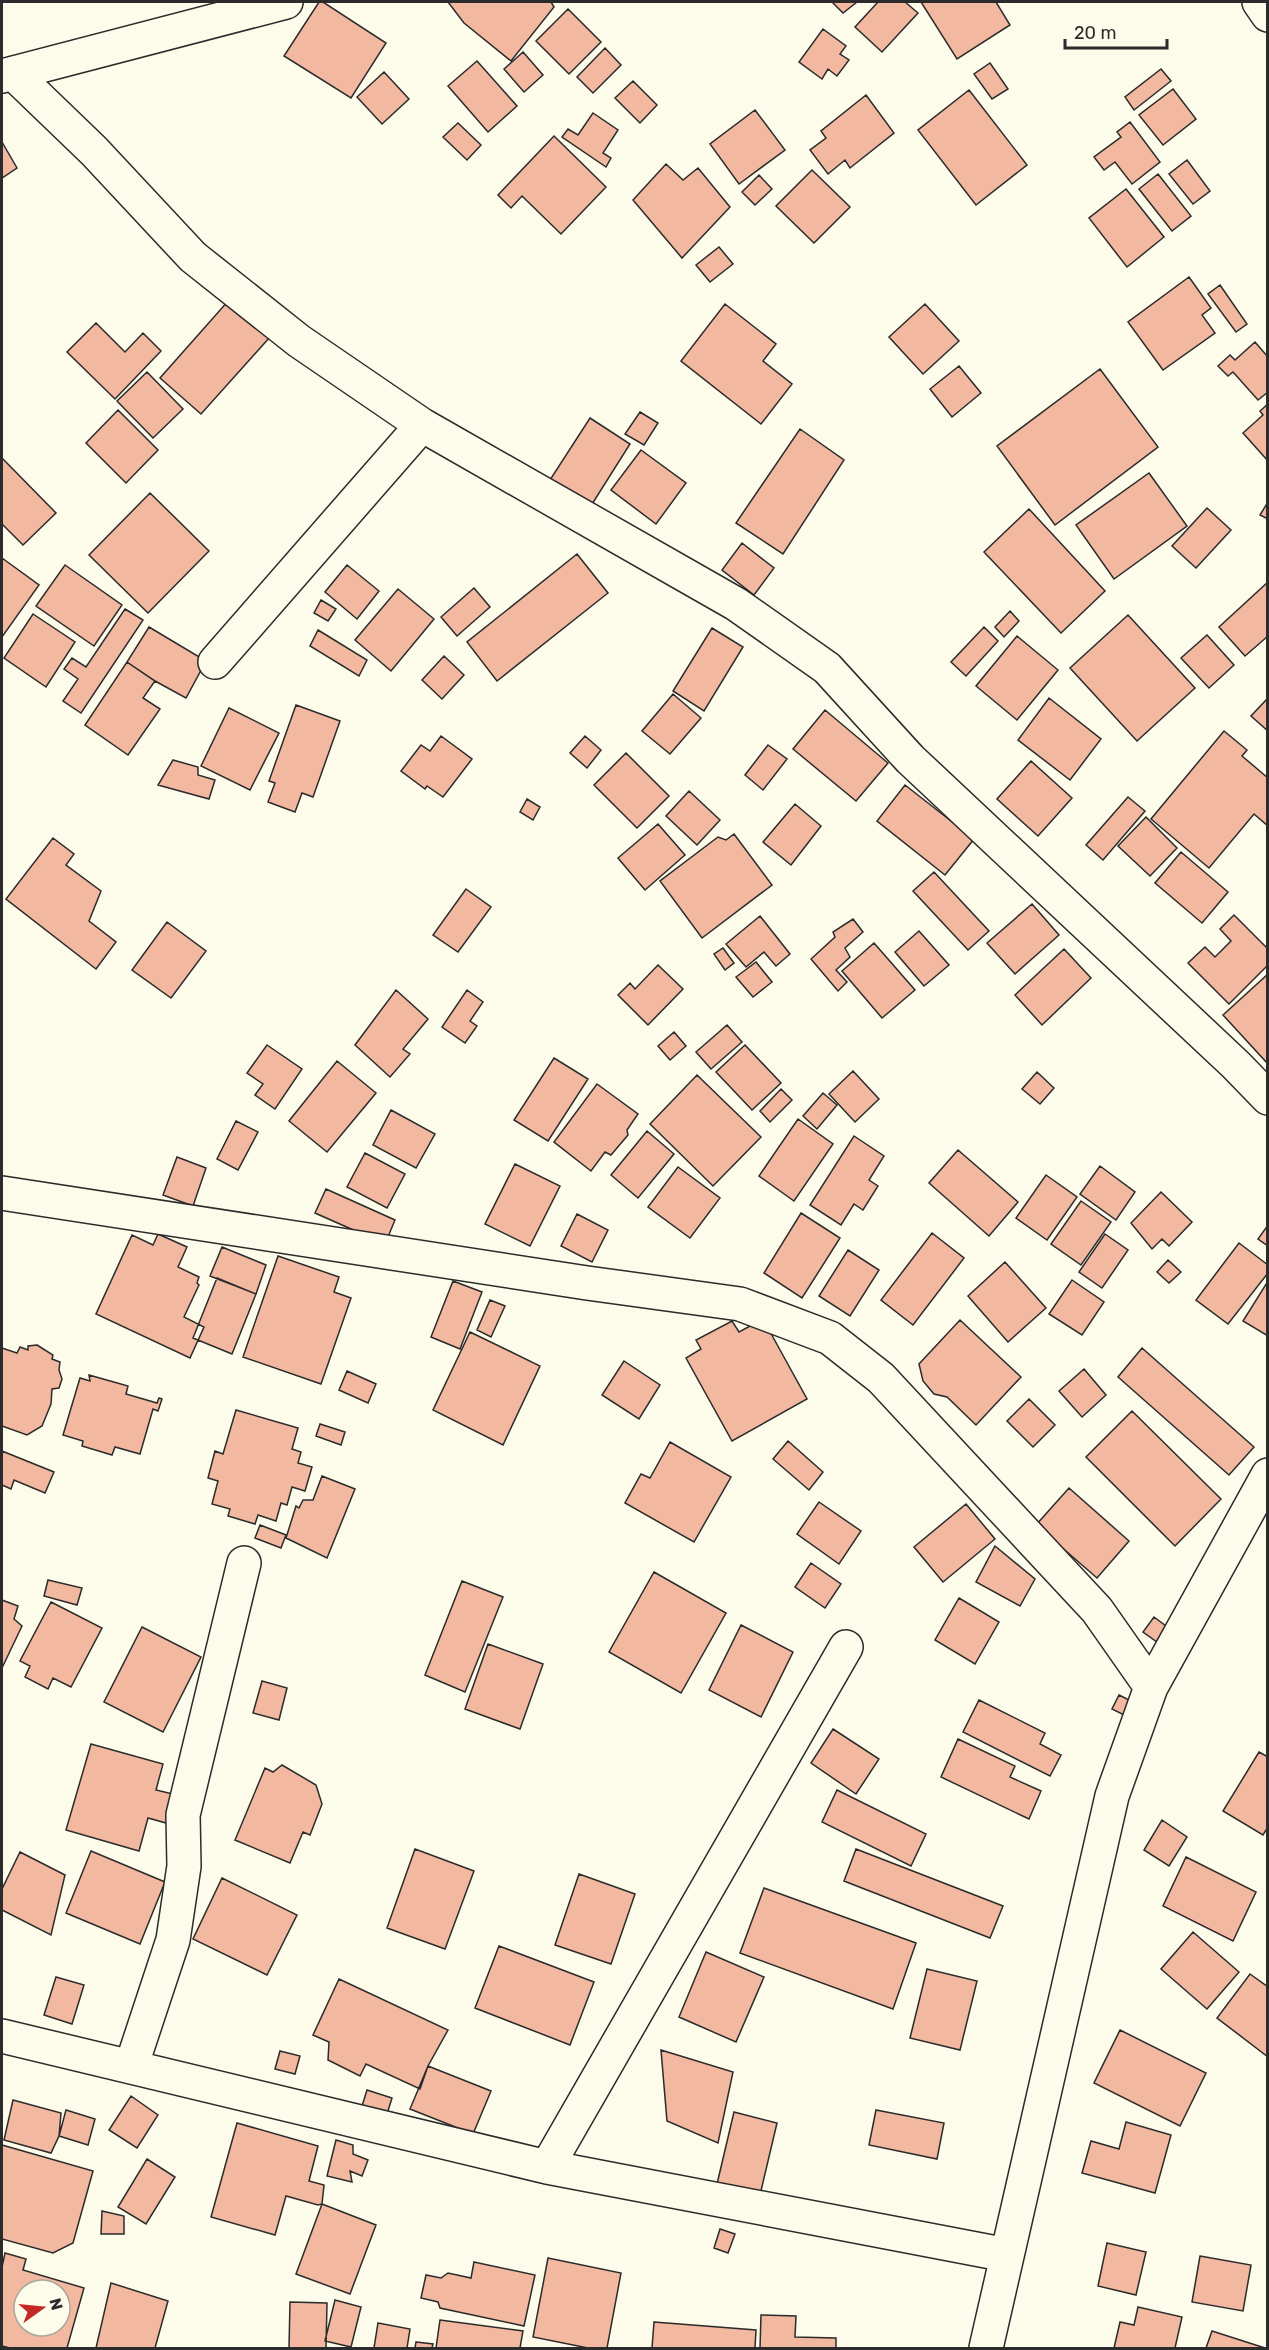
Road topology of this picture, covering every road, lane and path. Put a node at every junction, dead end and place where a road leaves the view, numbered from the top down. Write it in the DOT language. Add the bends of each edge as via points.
graph roads {
  1 [pos="286,2"];
  2 [pos="1259,2"];
  3 [pos="1268,15"];
  4 [pos="7,75"];
  5 [pos="422,425"];
  6 [pos="215,662"];
  7 [pos="1268,1098"];
  8 [pos="2,1193"];
  9 [pos="1268,1475"];
  10 [pos="244,1563"];
  11 [pos="846,1647"];
  12 [pos="1150,1687"];
  13 [pos="2,2036"];
  14 [pos="131,2067"];
  15 [pos="547,2167"];
  16 [pos="1007,2254"];
  17 [pos="986,2349"];
  1 -- 4 [label="street"];
  2 -- 3 [label="street"];
  4 -- 5 [label="street" via="94,151 192,257 299,340"];
  5 -- 6 [label="street"];
  5 -- 7 [label="street" via="736,604 827,668 910,759"];
  8 -- 12 [label="street" via="740,1304 830,1338 881,1378 1097,1610"];
  9 -- 12 [label="street"];
  10 -- 14 [label="street" via="183,1815 184,1866 173,1940"];
  11 -- 15 [label="street"];
  12 -- 16 [label="street" via="1112,1796"];
  13 -- 14 [label="street"];
  14 -- 15 [label="street"];
  15 -- 16 [label="street"];
  16 -- 17 [label="street"];
}
